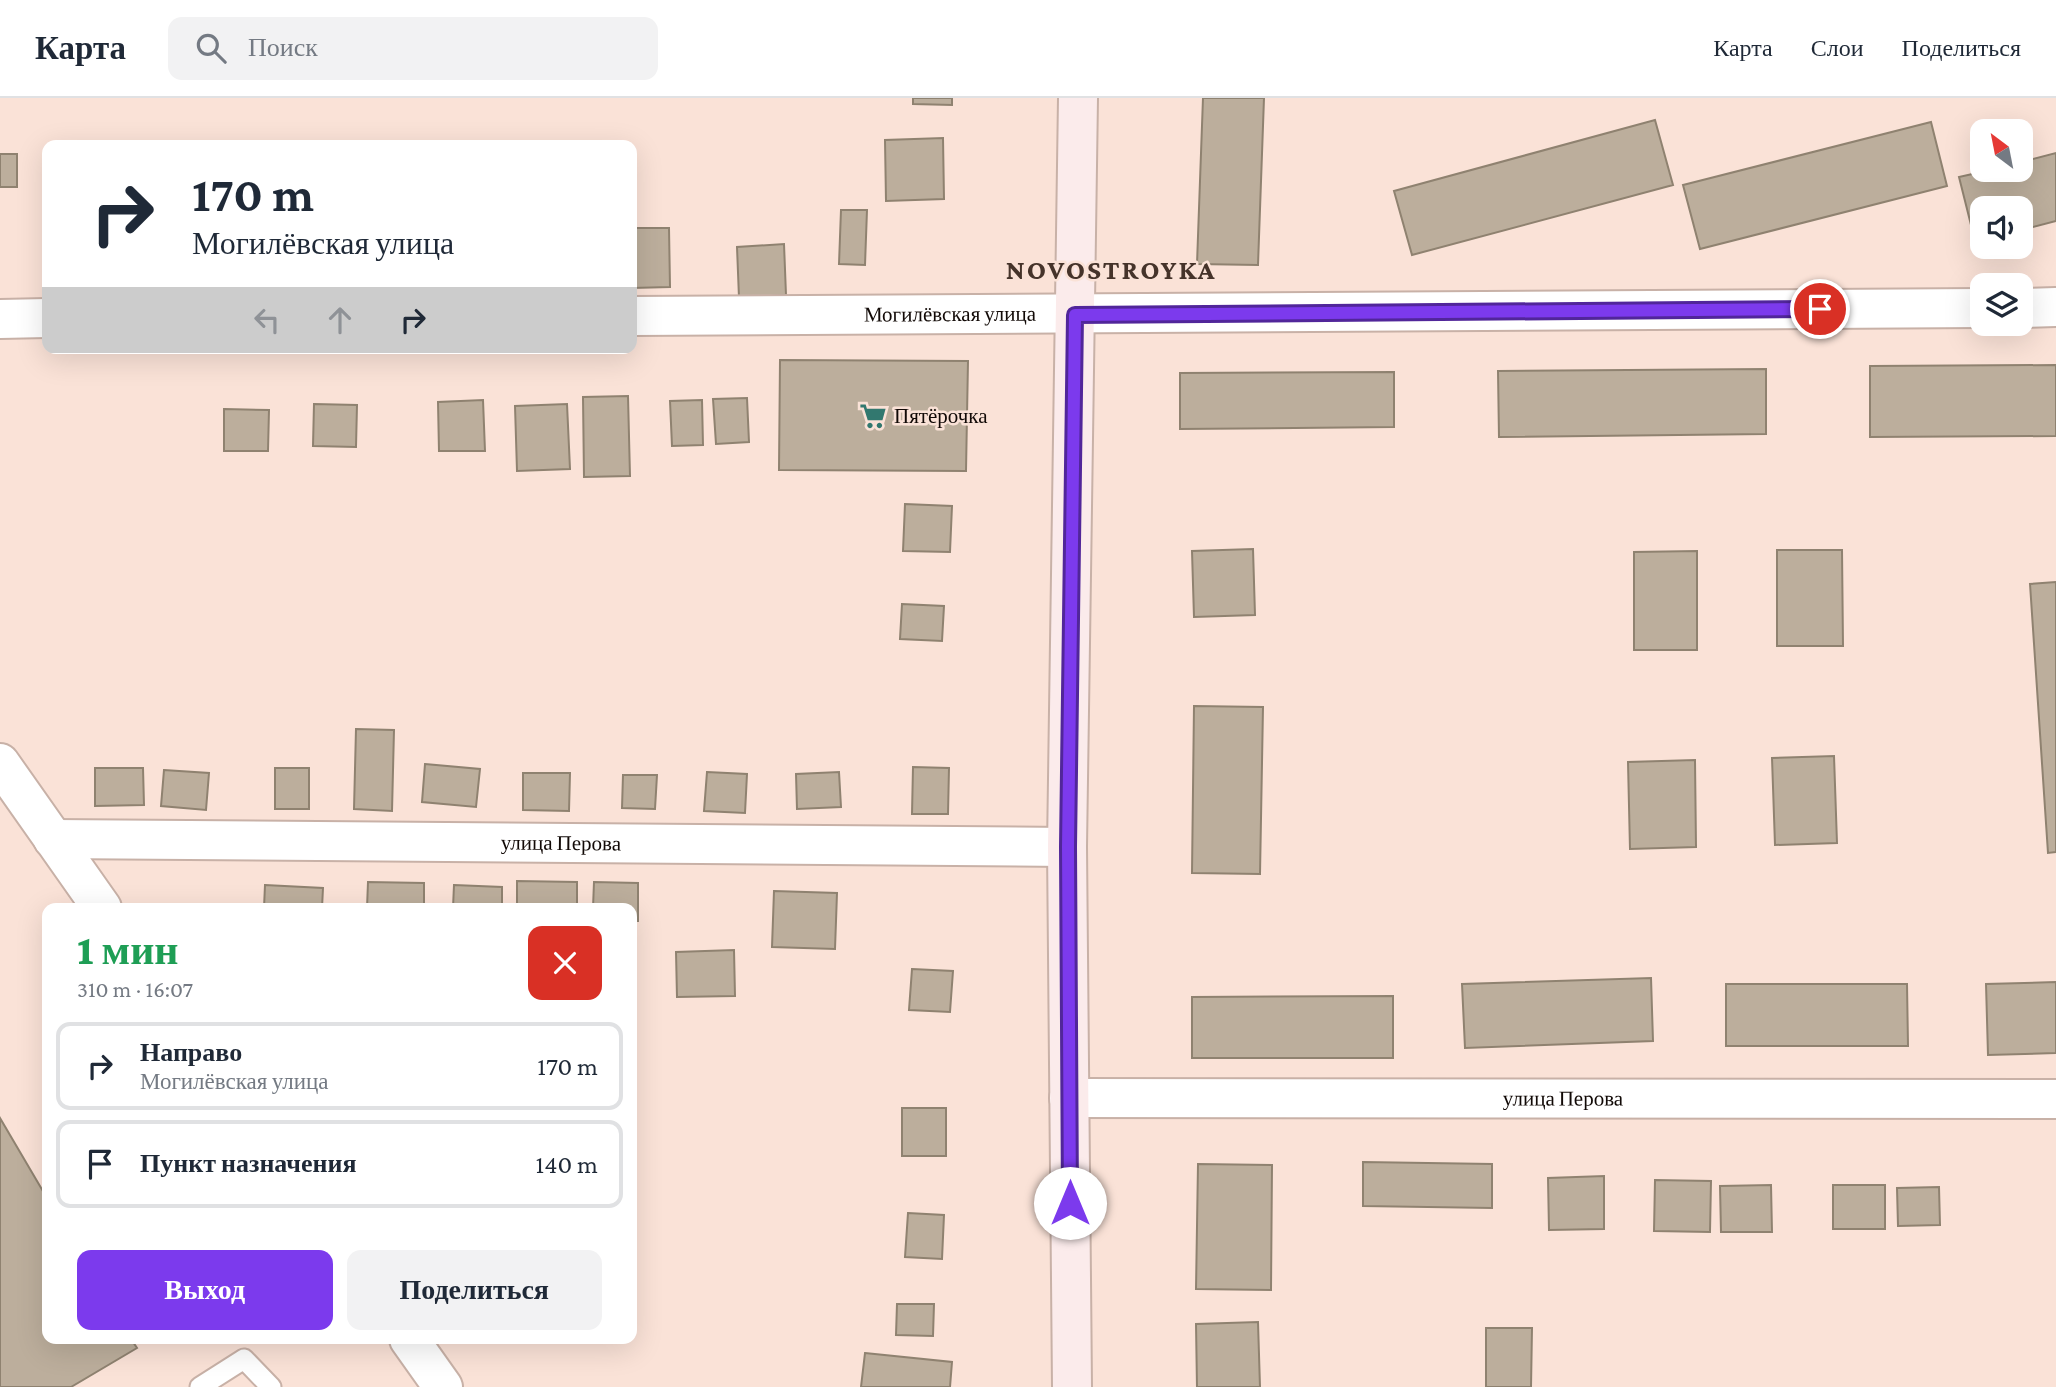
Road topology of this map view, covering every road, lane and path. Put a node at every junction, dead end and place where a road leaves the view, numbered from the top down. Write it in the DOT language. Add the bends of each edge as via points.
graph roads {
  1 [pos="1078,98"];
  2 [pos="2056,307"];
  3 [pos="1970,308"];
  4 [pos="2033,308"];
  5 [pos="1075,315"];
  6 [pos="637,316"];
  7 [pos="42,318"];
  8 [pos="0,319"];
  9 [pos="0,763"];
  10 [pos="53,839"];
  11 [pos="1068,847"];
  12 [pos="98,903"];
  13 [pos="1069,1098"];
  14 [pos="2056,1099"];
  15 [pos="413,1344"];
  16 [pos="200,1387"];
  17 [pos="271,1387"];
  18 [pos="443,1387"];
  19 [pos="1072,1387"];
  1 -- 5 [label="main road"];
  2 -- 4 [label="street"];
  3 -- 5 [label="street, Могилёвская улица"];
  5 -- 6 [label="street, Могилёвская улица"];
  5 -- 11 [label="main road"];
  7 -- 8 [label="street"];
  9 -- 10 [label="street"];
  10 -- 11 [label="street, улица Перова"];
  10 -- 12 [label="street"];
  11 -- 13 [label="main road"];
  13 -- 14 [label="street, улица Перова"];
  13 -- 19 [label="main road"];
  15 -- 18 [label="street"];
  16 -- 17 [label="lane" via="244,1359"];
}
